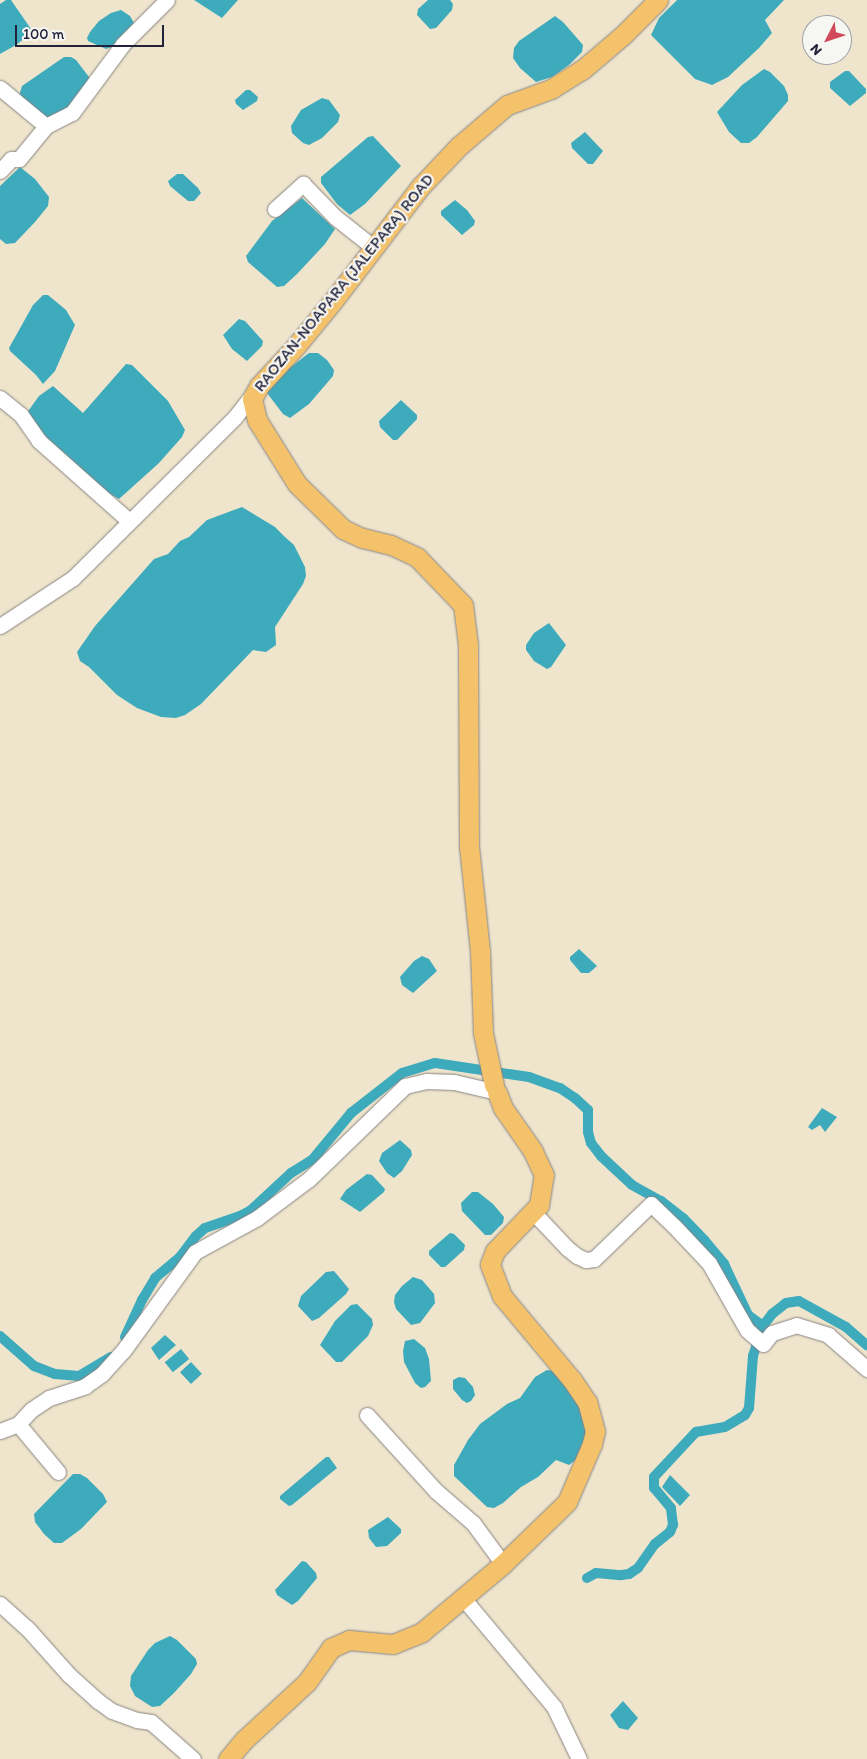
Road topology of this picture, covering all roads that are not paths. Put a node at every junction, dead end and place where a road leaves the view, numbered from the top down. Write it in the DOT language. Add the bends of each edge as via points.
graph roads {
  1 [pos="166,0"];
  2 [pos="658,0"];
  3 [pos="0,88"];
  4 [pos="46,126"];
  5 [pos="0,171"];
  6 [pos="275,209"];
  7 [pos="373,247"];
  8 [pos="255,391"];
  9 [pos="0,398"];
  10 [pos="129,521"];
  11 [pos="0,626"];
  12 [pos="496,1089"];
  13 [pos="533,1212"];
  14 [pos="867,1369"];
  15 [pos="367,1414"];
  16 [pos="18,1424"];
  17 [pos="0,1431"];
  18 [pos="58,1472"];
  19 [pos="503,1564"];
  20 [pos="463,1598"];
  21 [pos="0,1604"];
  22 [pos="193,1759"];
  23 [pos="228,1759"];
  24 [pos="579,1759"];
  1 -- 4 [label="street" via="123,44 72,113"];
  2 -- 7 [label="main road, RAOZAN-NOAPARA (JALEPARA) ROAD" via="622,36 566,80 498,111 426,180"];
  3 -- 4 [label="street"];
  4 -- 5 [label="street" via="19,159 11,159"];
  6 -- 7 [label="street" via="303,184 335,217"];
  7 -- 8 [label="main road, RAOZAN-NOAPARA (JALEPARA) ROAD" via="296,346"];
  8 -- 10 [label="street" via="234,417"];
  8 -- 12 [label="main road, RAOZAN-NOAPARA (JALEPARA) ROAD" via="252,405 257,420 297,484 343,529 417,557 463,605 468,645 468,847 480,951 481,1012"];
  9 -- 10 [label="street" via="21,416 39,441"];
  10 -- 11 [label="street" via="73,578"];
  12 -- 13 [label="main road, RAOZAN-NOAPARA (JALEPARA) ROAD" via="503,1108 533,1151 544,1175 539,1205"];
  12 -- 16 [label="street" via="426,1081 405,1086 309,1179 257,1218 195,1252 123,1351 102,1374 85,1386 49,1398"];
  13 -- 14 [label="street" via="567,1248 586,1260 594,1259 651,1204 708,1263 747,1330 763,1344 772,1333 796,1324 828,1334"];
  13 -- 19 [label="main road, RAOZAN-NOAPARA (JALEPARA) ROAD" via="495,1251 490,1264 494,1279 502,1296 582,1395 596,1431 567,1502"];
  15 -- 19 [label="street" via="436,1491 473,1523"];
  16 -- 17 [label="street"];
  16 -- 18 [label="street"];
  19 -- 20 [label="main road, RAOZAN-NOAPARA (JALEPARA) ROAD"];
  20 -- 23 [label="main road, RAOZAN-NOAPARA (JALEPARA) ROAD" via="422,1632 406,1639 384,1644 349,1640 331,1648 307,1682"];
  20 -- 24 [label="street" via="554,1707"];
  21 -- 22 [label="street" via="98,1701 112,1711 151,1722"];
}
